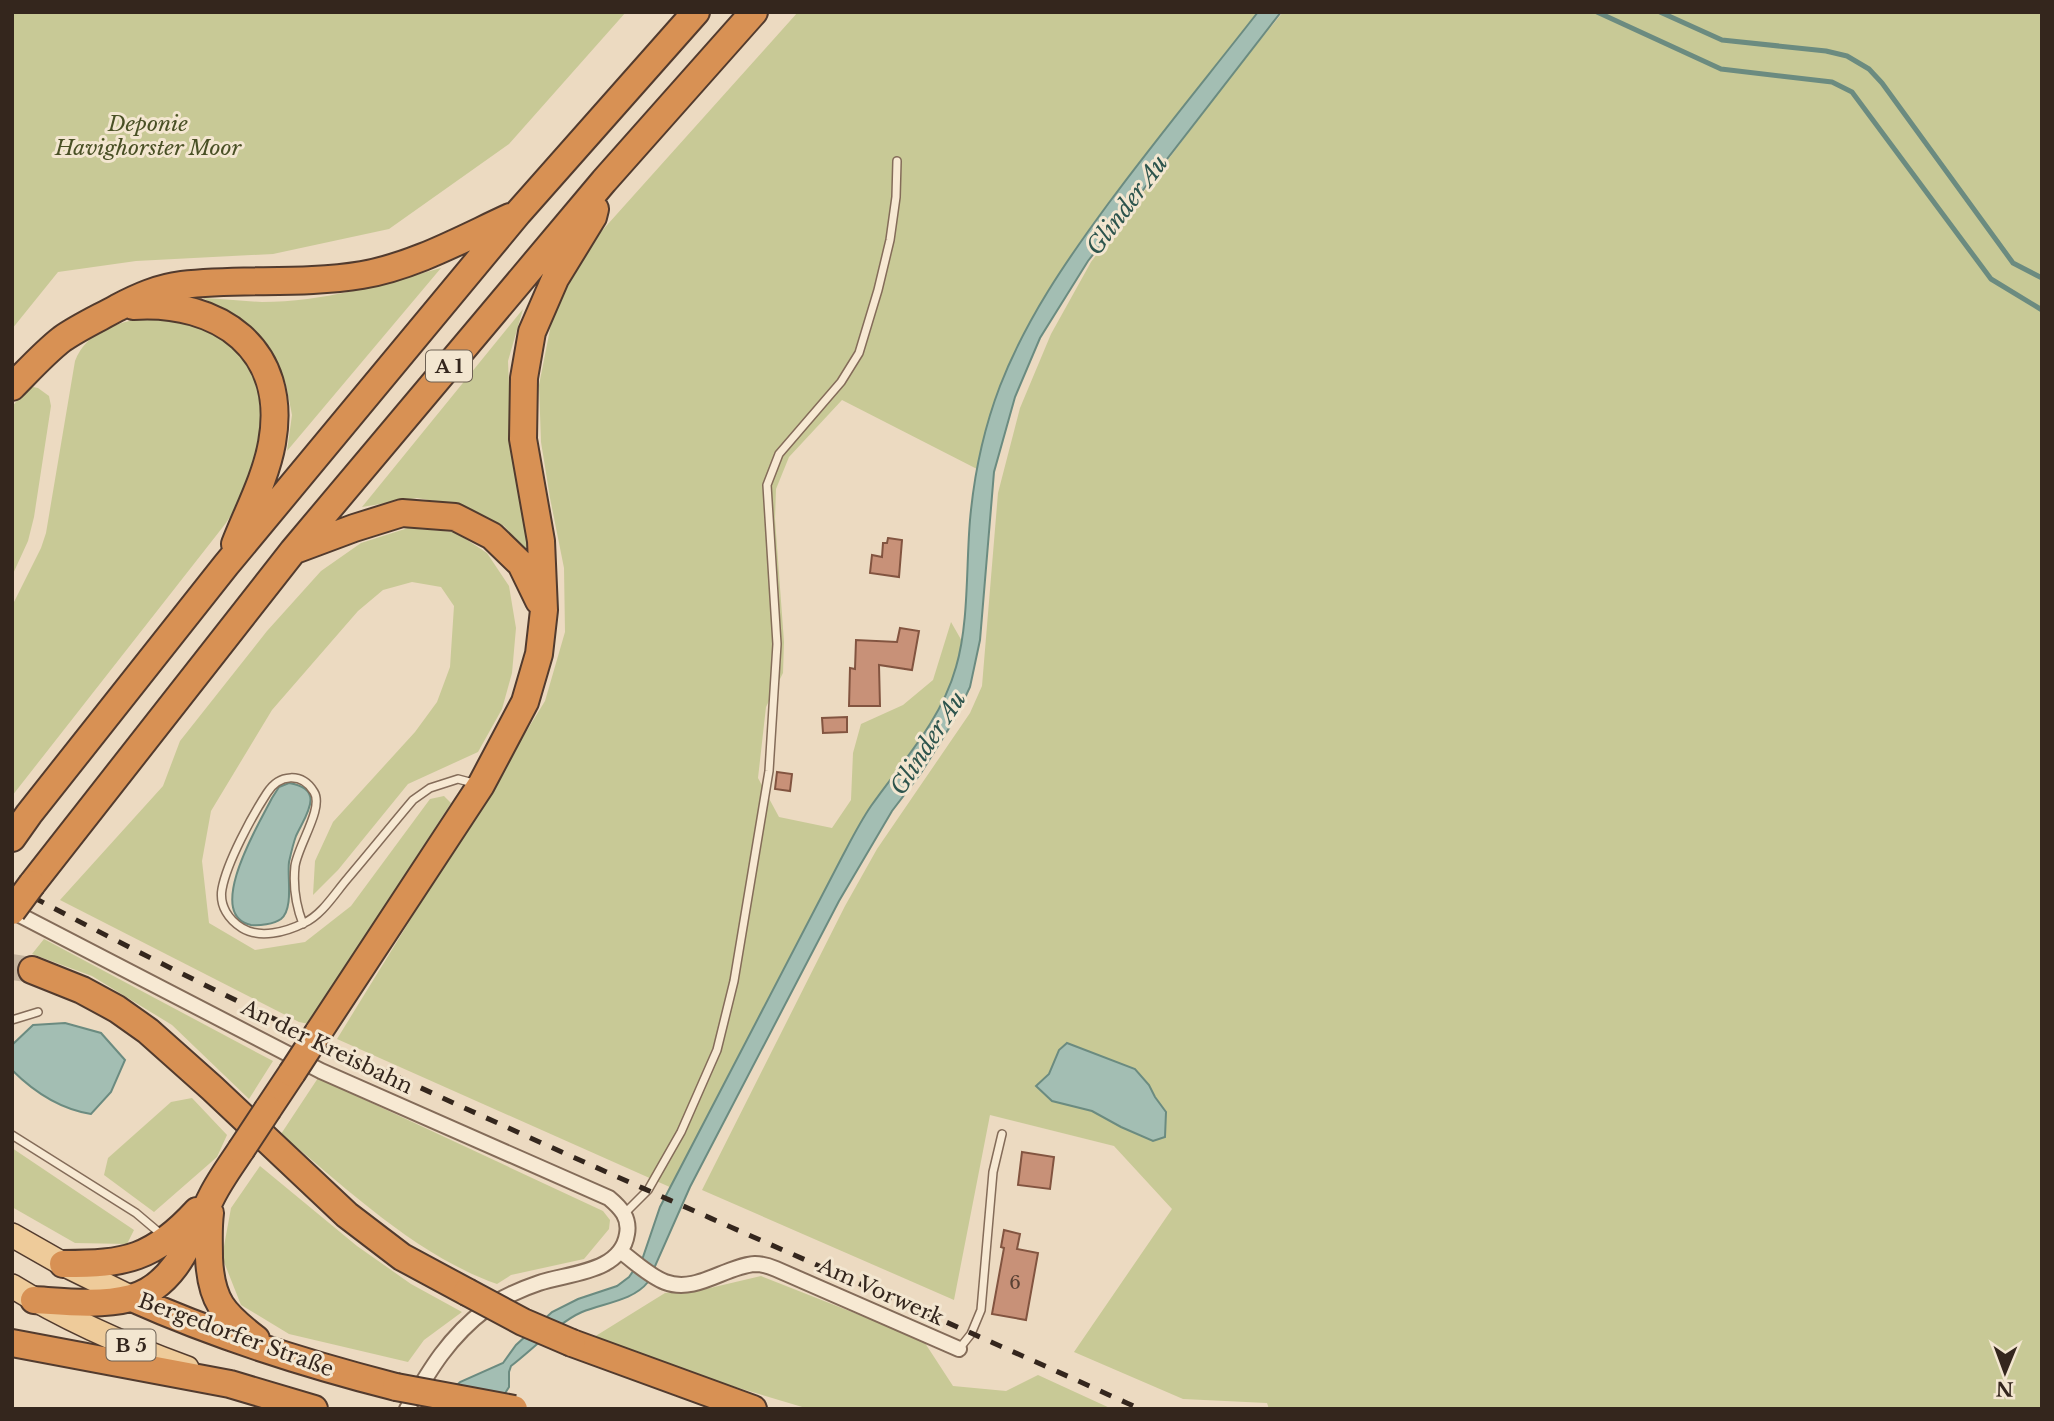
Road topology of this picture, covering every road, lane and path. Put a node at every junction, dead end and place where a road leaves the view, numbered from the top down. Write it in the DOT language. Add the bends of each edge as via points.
graph roads {
  1 [pos="696,12"];
  2 [pos="754,12"];
  3 [pos="897,161"];
  4 [pos="604,181"];
  5 [pos="518,213"];
  6 [pos="117,308"];
  7 [pos="12,387"];
  8 [pos="293,551"];
  9 [pos="226,565"];
  10 [pos="544,610"];
  11 [pos="481,785"];
  12 [pos="12,838"];
  13 [pos="12,911"];
  14 [pos="303,924"];
  15 [pos="32,970"];
  16 [pos="38,1012"];
  17 [pos="12,1020"];
  18 [pos="1002,1134"];
  19 [pos="12,1135"];
  20 [pos="212,1194"];
  21 [pos="624,1214"];
  22 [pos="12,1234"];
  23 [pos="168,1240"];
  24 [pos="620,1251"];
  25 [pos="63,1264"];
  26 [pos="23,1293"];
  27 [pos="132,1298"];
  28 [pos="12,1343"];
  29 [pos="959,1349"];
  30 [pos="274,1353"];
  31 [pos="230,1384"];
  32 [pos="402,1398"];
  33 [pos="314,1409"];
  34 [pos="514,1409"];
  35 [pos="753,1409"];
  1 -- 5 [label="highway, A 1"];
  2 -- 4 [label="highway, A 1"];
  3 -- 21 [label="lane" via="890,240 859,353 841,382 779,454 767,485 777,644 769,771 734,981 717,1050 649,1191"];
  4 -- 8 [label="highway, A 1"];
  4 -- 10 [label="highway" via="593,217 555,279 532,332 524,378 523,439 541,541"];
  5 -- 6 [label="highway" via="403,265 378,271 325,281 183,285 159,289"];
  5 -- 9 [label="highway, A 1"];
  6 -- 7 [label="highway" via="61,340"];
  6 -- 9 [label="highway" via="156,305 198,312 233,330 267,374 273,393 272,445"];
  8 -- 10 [label="highway" via="402,513 455,517 492,536 522,564"];
  8 -- 13 [label="highway, A 1, bridge"];
  9 -- 12 [label="highway, A 1"];
  10 -- 11 [label="highway" via="539,654 525,702"];
  11 -- 14 [label="lane" via="458,779 430,788 413,800 324,907"];
  11 -- 20 [label="highway, bridge"];
  13 -- 21 [label="street, An der Kreisbahn" via="321,1071 610,1198"];
  14 -- 14 [label="lane" via="269,934 248,932 225,911 222,890 246,830 269,790 289,776 303,780 318,800 295,865"];
  15 -- 35 [label="highway, bridge" via="82,990 148,1031 347,1214 402,1257 523,1322"];
  16 -- 17 [label="lane"];
  18 -- 29 [label="lane, Am Vorwerk" via="993,1172 981,1310"];
  19 -- 23 [label="lane" via="136,1213"];
  20 -- 23 [label="highway"];
  20 -- 27 [label="highway" via="194,1237 175,1265 158,1284"];
  20 -- 30 [label="highway" via="210,1273 216,1298 232,1320"];
  21 -- 24 [label="street" via="628,1228"];
  22 -- 25 [label="main road, Bergedorfer Straße / B 5"];
  23 -- 25 [label="highway" via="127,1260"];
  24 -- 29 [label="street, Am Vorwerk" via="672,1284 764,1265"];
  24 -- 32 [label="street" via="594,1269 539,1283 489,1306 446,1346"];
  25 -- 27 [label="main road, Bergedorfer Straße / B 5"];
  26 -- 27 [label="highway" via="91,1302"];
  26 -- 31 [label="main road, Bergedorfer Straße / B 5" via="150,1354"];
  27 -- 30 [label="highway, Bergedorfer Straße / B 5"];
  28 -- 31 [label="highway"];
  30 -- 32 [label="highway, Bergedorfer Straße / B 5"];
  31 -- 33 [label="highway, Bergedorfer Straße / B 5"];
  32 -- 34 [label="highway, Bergedorfer Straße / B 5, bridge"];
}
